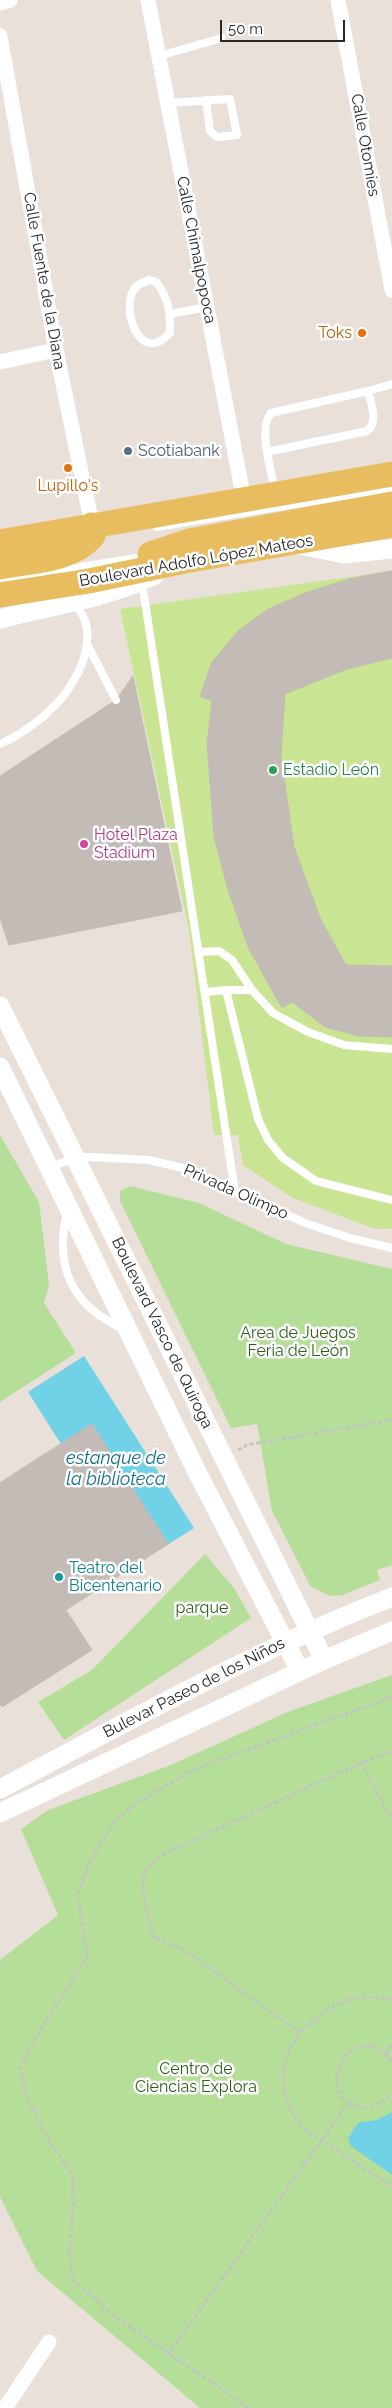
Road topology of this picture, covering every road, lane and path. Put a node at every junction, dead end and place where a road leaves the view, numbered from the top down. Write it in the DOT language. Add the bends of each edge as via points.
graph roads {
  1 [pos="10,0"];
  2 [pos="148,0"];
  3 [pos="338,0"];
  4 [pos="0,3"];
  5 [pos="0,36"];
  6 [pos="222,38"];
  7 [pos="159,56"];
  8 [pos="206,100"];
  9 [pos="168,103"];
  10 [pos="392,290"];
  11 [pos="207,307"];
  12 [pos="170,314"];
  13 [pos="56,350"];
  14 [pos="0,362"];
  15 [pos="392,384"];
  16 [pos="368,391"];
  17 [pos="267,452"];
  18 [pos="392,474"];
  19 [pos="392,488"];
  20 [pos="276,496"];
  21 [pos="244,500"];
  22 [pos="392,504"];
  23 [pos="392,512"];
  24 [pos="392,525"];
  25 [pos="148,528"];
  26 [pos="90,534"];
  27 [pos="0,542"];
  28 [pos="288,543"];
  29 [pos="392,549"];
  30 [pos="138,557"];
  31 [pos="185,561"];
  32 [pos="0,567"];
  33 [pos="0,580"];
  34 [pos="89,581"];
  35 [pos="142,582"];
  36 [pos="0,595"];
  37 [pos="73,604"];
  38 [pos="0,619"];
  39 [pos="87,644"];
  40 [pos="116,700"];
  41 [pos="0,744"];
  42 [pos="199,952"];
  43 [pos="226,990"];
  44 [pos="252,990"];
  45 [pos="205,992"];
  46 [pos="0,1006"];
  47 [pos="392,1049"];
  48 [pos="0,1067"];
  49 [pos="75,1158"];
  50 [pos="48,1168"];
  51 [pos="235,1192"];
  52 [pos="392,1200"];
  53 [pos="68,1208"];
  54 [pos="392,1248"];
  55 [pos="130,1332"];
  56 [pos="392,1420"];
  57 [pos="224,1459"];
  58 [pos="392,1598"];
  59 [pos="309,1630"];
  60 [pos="392,1631"];
  61 [pos="284,1643"];
  62 [pos="324,1660"];
  63 [pos="300,1671"];
  64 [pos="392,1697"];
  65 [pos="392,1751"];
  66 [pos="361,1763"];
  67 [pos="0,1789"];
  68 [pos="0,1813"];
  69 [pos="392,1820"];
  70 [pos="392,1999"];
  71 [pos="300,2033"];
  72 [pos="392,2044"];
  73 [pos="386,2054"];
  74 [pos="392,2061"];
  75 [pos="392,2092"];
  76 [pos="349,2102"];
  77 [pos="321,2140"];
  78 [pos="392,2187"];
  79 [pos="49,2342"];
  80 [pos="168,2354"];
  81 [pos="5,2408"];
  82 [pos="249,2408"];
  1 -- 4 [label="street"];
  2 -- 7 [label="street, Calle Chimalpopoca"];
  3 -- 10 [label="street, Calle Otomíes"];
  5 -- 13 [label="street, Calle Fuente de la Diana"];
  6 -- 7 [label="lane"];
  7 -- 9 [label="street, Calle Chimalpopoca"];
  8 -- 8 [label="lane" via="210,131 217,138 237,135 230,99"];
  8 -- 9 [label="lane"];
  9 -- 11 [label="street, Calle Chimalpopoca"];
  11 -- 12 [label="lane"];
  11 -- 21 [label="street, Calle Chimalpopoca"];
  12 -- 12 [label="lane" via="164,294 156,282 149,280 134,288 131,297 133,326 145,343 170,333"];
  13 -- 14 [label="street"];
  13 -- 26 [label="street, Calle Fuente de la Diana"];
  15 -- 16 [label="lane"];
  16 -- 17 [label="lane" via="271,414 266,421"];
  16 -- 17 [label="lane" via="374,421 367,431"];
  17 -- 20 [label="lane"];
  18 -- 20 [label="main road"];
  19 -- 25 [label="lane"];
  20 -- 21 [label="main road"];
  21 -- 26 [label="main road"];
  22 -- 30 [label="main road" via="189,541"];
  23 -- 30 [label="lane"];
  24 -- 28 [label="main road, Boulevard Adolfo López Mateos"];
  26 -- 27 [label="main road"];
  26 -- 32 [label="main road" via="77,550 64,555"];
  28 -- 29 [label="street" via="344,554"];
  28 -- 31 [label="main road, Boulevard Adolfo López Mateos"];
  30 -- 33 [label="lane"];
  30 -- 34 [label="main road"];
  31 -- 34 [label="main road, Boulevard Adolfo López Mateos"];
  31 -- 35 [label="street"];
  34 -- 36 [label="main road, Boulevard Adolfo López Mateos"];
  35 -- 37 [label="street"];
  35 -- 42 [label="lane"];
  37 -- 38 [label="street"];
  37 -- 39 [label="lane" via="84,617"];
  39 -- 40 [label="lane"];
  39 -- 41 [label="lane" via="73,682 59,701 40,718"];
  42 -- 44 [label="lane" via="219,951 232,960"];
  42 -- 45 [label="lane"];
  43 -- 44 [label="lane"];
  43 -- 45 [label="lane"];
  43 -- 52 [label="lane" via="258,1119 268,1140 283,1158 316,1181"];
  44 -- 47 [label="lane" via="273,1013 308,1032 344,1046"];
  45 -- 51 [label="lane"];
  46 -- 49 [label="street, Boulevard Vasco de Quiroga"];
  48 -- 50 [label="street, Boulevard Vasco de Quiroga"];
  49 -- 50 [label="lane, Privada Olimpo"];
  49 -- 51 [label="lane, Privada Olimpo" via="148,1160 183,1168"];
  49 -- 57 [label="street, Boulevard Vasco de Quiroga"];
  50 -- 53 [label="street, Boulevard Vasco de Quiroga"];
  51 -- 54 [label="lane, Privada Olimpo" via="305,1223"];
  53 -- 55 [label="street, Boulevard Vasco de Quiroga"];
  53 -- 55 [label="lane" via="62,1232 65,1269 74,1287 104,1320"];
  55 -- 61 [label="street, Boulevard Vasco de Quiroga"];
  56 -- 57 [label="path" via="247,1445"];
  57 -- 59 [label="street, Boulevard Vasco de Quiroga"];
  58 -- 59 [label="street, Bulevar Paseo de los Niños"];
  59 -- 61 [label="street, Bulevar Paseo de los Niños"];
  59 -- 62 [label="street, Boulevard Vasco de Quiroga"];
  60 -- 62 [label="street, Bulevar Paseo de los Niños"];
  61 -- 63 [label="street, Boulevard Vasco de Quiroga"];
  61 -- 67 [label="street, Bulevar Paseo de los Niños" via="134,1717"];
  62 -- 63 [label="street, Bulevar Paseo de los Niños"];
  63 -- 68 [label="street, Bulevar Paseo de los Niños"];
  64 -- 80 [label="path" via="192,1770 137,1803 117,1819 92,1857 78,1894 87,1957 39,2032 20,2069 27,2097 73,2176 74,2208 69,2249 73,2280 111,2314"];
  65 -- 66 [label="path"];
  66 -- 69 [label="path"];
  66 -- 71 [label="path" via="174,1849 145,1871 142,1882 154,1938 180,1948"];
  70 -- 71 [label="path" via="356,1997 325,2010"];
  71 -- 77 [label="path" via="288,2052 282,2080 286,2102 300,2124"];
  72 -- 73 [label="path"];
  73 -- 74 [label="path"];
  73 -- 76 [label="path" via="368,2047 359,2048 342,2058 337,2067 337,2087"];
  75 -- 76 [label="path" via="380,2104 370,2107"];
  76 -- 77 [label="path"];
  77 -- 78 [label="path"];
  77 -- 80 [label="path"];
  79 -- 81 [label="street"];
  80 -- 82 [label="path"];
}
